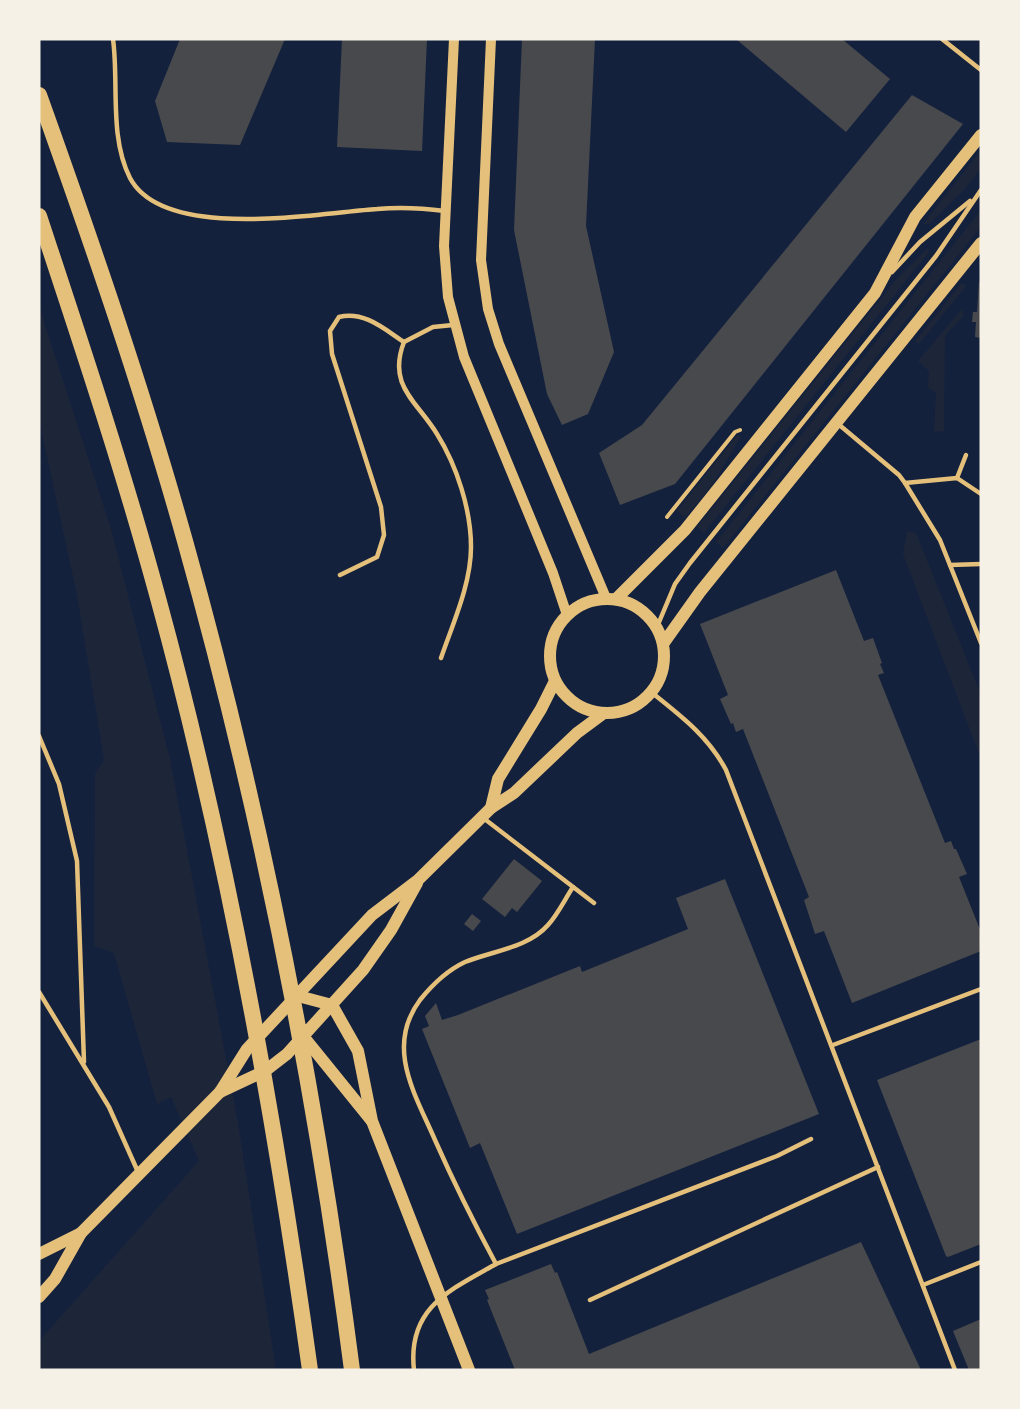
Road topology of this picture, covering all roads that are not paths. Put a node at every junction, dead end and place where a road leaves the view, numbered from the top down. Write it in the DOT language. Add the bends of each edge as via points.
graph roads {
  1 [pos="113,39"];
  2 [pos="454,39"];
  3 [pos="490,39"];
  4 [pos="942,39"];
  5 [pos="981,70"];
  6 [pos="39,95"];
  7 [pos="981,135"];
  8 [pos="981,190"];
  9 [pos="975,198"];
  10 [pos="445,211"];
  11 [pos="39,216"];
  12 [pos="981,243"];
  13 [pos="875,293"];
  14 [pos="453,325"];
  15 [pos="404,342"];
  16 [pos="837,423"];
  17 [pos="966,455"];
  18 [pos="957,478"];
  19 [pos="905,483"];
  20 [pos="981,494"];
  21 [pos="981,564"];
  22 [pos="950,565"];
  23 [pos="340,575"];
  24 [pos="611,598"];
  25 [pos="567,615"];
  26 [pos="657,627"];
  27 [pos="981,643"];
  28 [pos="663,644"];
  29 [pos="441,658"];
  30 [pos="555,681"];
  31 [pos="651,692"];
  32 [pos="604,713"];
  33 [pos="39,736"];
  34 [pos="486,813"];
  35 [pos="418,880"];
  36 [pos="573,887"];
  37 [pos="594,903"];
  38 [pos="981,989"];
  39 [pos="39,992"];
  40 [pos="298,996"];
  41 [pos="332,1005"];
  42 [pos="303,1036"];
  43 [pos="832,1045"];
  44 [pos="84,1062"];
  45 [pos="220,1092"];
  46 [pos="372,1121"];
  47 [pos="811,1139"];
  48 [pos="878,1167"];
  49 [pos="139,1174"];
  50 [pos="81,1233"];
  51 [pos="39,1254"];
  52 [pos="981,1262"];
  53 [pos="496,1264"];
  54 [pos="922,1285"];
  55 [pos="39,1297"];
  56 [pos="440,1297"];
  57 [pos="590,1299"];
  58 [pos="304,1333"];
  59 [pos="305,1370"];
  60 [pos="310,1370"];
  61 [pos="352,1370"];
  62 [pos="414,1370"];
  63 [pos="469,1370"];
  64 [pos="955,1370"];
  1 -- 10 [label="lane" via="118,135 124,163 131,180 142,192 162,204 196,216 252,220 379,209"];
  2 -- 10 [label="street"];
  3 -- 24 [label="street" via="481,260 488,309 499,344"];
  4 -- 5 [label="lane"];
  6 -- 61 [label="highway" via="160,455 232,725 291,990"];
  7 -- 13 [label="main road" via="915,217"];
  8 -- 9 [label="lane"];
  9 -- 13 [label="lane" via="920,242"];
  9 -- 26 [label="lane" via="936,256 690,563 675,584"];
  10 -- 14 [label="street" via="444,272"];
  11 -- 58 [label="highway" via="120,465 198,757 250,1007"];
  12 -- 16 [label="main road"];
  13 -- 24 [label="main road" via="685,530"];
  14 -- 15 [label="lane" via="433,327"];
  14 -- 25 [label="street"];
  15 -- 23 [label="lane" via="365,317 351,314 339,316 330,331 341,388 381,507 384,535 377,556"];
  15 -- 29 [label="lane" via="398,358 400,378 412,403 437,433 456,472 468,517 471,548 467,579"];
  16 -- 19 [label="lane"];
  16 -- 28 [label="main road" via="700,592"];
  17 -- 18 [label="lane"];
  18 -- 19 [label="lane"];
  18 -- 20 [label="lane"];
  19 -- 22 [label="lane" via="940,540"];
  21 -- 22 [label="lane"];
  22 -- 27 [label="lane"];
  24 -- 25 [label="main road" via="583,603"];
  24 -- 26 [label="main road" via="636,606"];
  25 -- 30 [label="main road" via="556,628 551,644"];
  26 -- 28 [label="main road"];
  28 -- 31 [label="main road" via="662,672"];
  30 -- 32 [label="main road" via="573,702"];
  30 -- 34 [label="main road" via="498,779"];
  31 -- 32 [label="main road" via="627,709"];
  31 -- 43 [label="lane" via="700,732 726,770"];
  32 -- 34 [label="main road"];
  33 -- 44 [label="lane" via="59,784 76,861"];
  34 -- 35 [label="main road"];
  34 -- 36 [label="lane"];
  35 -- 40 [label="main road" via="372,915"];
  35 -- 41 [label="main road" via="391,930"];
  36 -- 37 [label="lane"];
  36 -- 53 [label="lane" via="548,926 535,936 464,963 429,989 413,1010 403,1040 409,1082 462,1201"];
  38 -- 43 [label="lane"];
  39 -- 44 [label="lane"];
  40 -- 41 [label="main road"];
  40 -- 42 [label="main road"];
  40 -- 45 [label="main road" via="238,1061"];
  41 -- 42 [label="main road"];
  41 -- 46 [label="main road" via="358,1051"];
  42 -- 45 [label="main road" via="265,1071"];
  42 -- 46 [label="main road"];
  43 -- 48 [label="lane"];
  44 -- 49 [label="lane"];
  45 -- 49 [label="main road"];
  46 -- 56 [label="main road"];
  47 -- 53 [label="lane" via="777,1156"];
  48 -- 54 [label="lane"];
  48 -- 57 [label="lane"];
  49 -- 50 [label="main road"];
  50 -- 51 [label="main road"];
  50 -- 55 [label="main road" via="55,1279"];
  52 -- 54 [label="lane"];
  53 -- 56 [label="lane"];
  54 -- 64 [label="lane"];
  56 -- 62 [label="lane" via="428,1309 419,1328 412,1352"];
  56 -- 63 [label="main road"];
  58 -- 59 [label="highway"];
  58 -- 60 [label="highway"];
}
